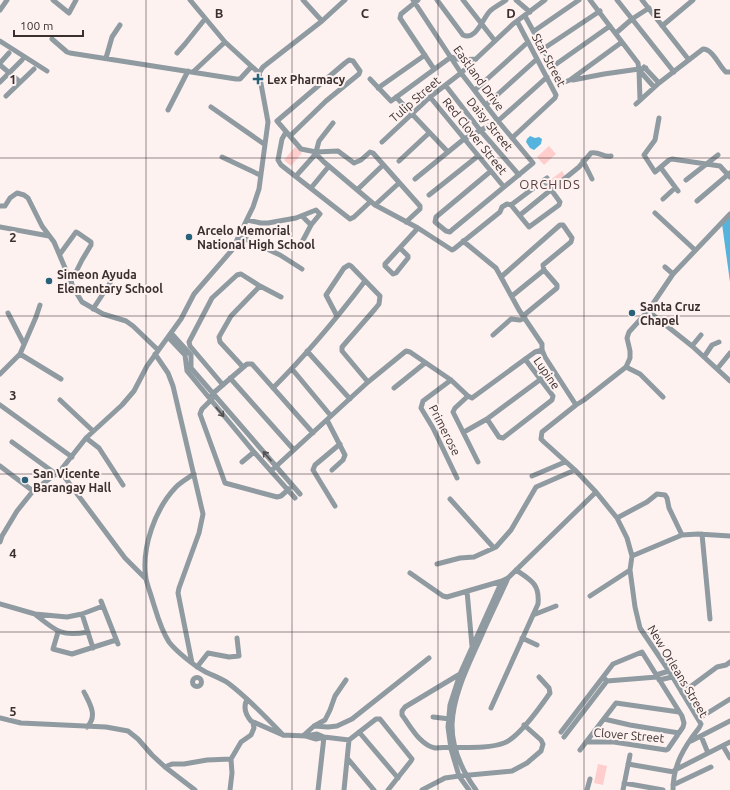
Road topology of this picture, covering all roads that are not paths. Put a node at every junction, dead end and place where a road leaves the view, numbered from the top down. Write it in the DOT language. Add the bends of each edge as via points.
graph roads {
  1 [pos="7,0"];
  2 [pos="53,0"];
  3 [pos="76,0"];
  4 [pos="190,0"];
  5 [pos="302,0"];
  6 [pos="345,0"];
  7 [pos="437,0"];
  8 [pos="463,0"];
  9 [pos="506,0"];
  10 [pos="516,0"];
  11 [pos="545,0"];
  12 [pos="579,0"];
  13 [pos="590,0"];
  14 [pos="617,0"];
  15 [pos="642,0"];
  16 [pos="693,0"];
  17 [pos="416,1"];
  18 [pos="649,8"];
  19 [pos="0,10"];
  20 [pos="600,11"];
  21 [pos="527,14"];
  22 [pos="205,19"];
  23 [pos="632,19"];
  24 [pos="322,21"];
  25 [pos="517,21"];
  26 [pos="120,25"];
  27 [pos="482,25"];
  28 [pos="610,26"];
  29 [pos="662,26"];
  30 [pos="534,31"];
  31 [pos="616,33"];
  32 [pos="52,39"];
  33 [pos="0,41"];
  34 [pos="495,41"];
  35 [pos="226,42"];
  36 [pos="528,42"];
  37 [pos="622,42"];
  38 [pos="543,49"];
  39 [pos="9,53"];
  40 [pos="177,53"];
  41 [pos="425,55"];
  42 [pos="452,57"];
  43 [pos="106,58"];
  44 [pos="476,59"];
  45 [pos="537,59"];
  46 [pos="22,60"];
  47 [pos="689,60"];
  48 [pos="638,63"];
  49 [pos="0,64"];
  50 [pos="251,67"];
  51 [pos="552,67"];
  52 [pos="646,68"];
  53 [pos="34,69"];
  54 [pos="434,69"];
  55 [pos="639,70"];
  56 [pos="47,71"];
  57 [pos="9,72"];
  58 [pos="191,72"];
  59 [pos="674,72"];
  60 [pos="730,72"];
  61 [pos="259,73"];
  62 [pos="461,73"];
  63 [pos="547,77"];
  64 [pos="370,79"];
  65 [pos="570,80"];
  66 [pos="0,82"];
  67 [pos="20,82"];
  68 [pos="659,83"];
  69 [pos="446,86"];
  70 [pos="654,87"];
  71 [pos="378,88"];
  72 [pos="475,90"];
  73 [pos="6,96"];
  74 [pos="396,97"];
  75 [pos="430,97"];
  76 [pos="640,100"];
  77 [pos="636,104"];
  78 [pos="486,105"];
  79 [pos="211,107"];
  80 [pos="168,110"];
  81 [pos="412,113"];
  82 [pos="658,118"];
  83 [pos="277,121"];
  84 [pos="498,121"];
  85 [pos="268,122"];
  86 [pos="333,123"];
  87 [pos="480,130"];
  88 [pos="429,133"];
  89 [pos="288,134"];
  90 [pos="512,138"];
  91 [pos="464,139"];
  92 [pos="382,142"];
  93 [pos="264,144"];
  94 [pos="448,151"];
  95 [pos="316,152"];
  96 [pos="478,156"];
  97 [pos="611,156"];
  98 [pos="718,156"];
  99 [pos="222,157"];
  100 [pos="399,161"];
  101 [pos="583,161"];
  102 [pos="706,164"];
  103 [pos="383,165"];
  104 [pos="329,166"];
  105 [pos="661,168"];
  106 [pos="491,171"];
  107 [pos="260,175"];
  108 [pos="519,175"];
  109 [pos="729,175"];
  110 [pos="296,176"];
  111 [pos="415,179"];
  112 [pos="592,179"];
  113 [pos="686,180"];
  114 [pos="399,183"];
  115 [pos="504,187"];
  116 [pos="311,188"];
  117 [pos="550,189"];
  118 [pos="357,190"];
  119 [pos="429,195"];
  120 [pos="663,199"];
  121 [pos="697,201"];
  122 [pos="370,202"];
  123 [pos="375,205"];
  124 [pos="511,205"];
  125 [pos="0,206"];
  126 [pos="655,213"];
  127 [pos="730,214"];
  128 [pos="520,215"];
  129 [pos="302,216"];
  130 [pos="247,220"];
  131 [pos="406,222"];
  132 [pos="311,225"];
  133 [pos="0,227"];
  134 [pos="418,228"];
  135 [pos="49,236"];
  136 [pos="239,236"];
  137 [pos="463,241"];
  138 [pos="301,244"];
  139 [pos="400,248"];
  140 [pos="695,250"];
  141 [pos="60,254"];
  142 [pos="665,267"];
  143 [pos="302,269"];
  144 [pos="544,270"];
  145 [pos="673,274"];
  146 [pos="501,277"];
  147 [pos="111,278"];
  148 [pos="366,281"];
  149 [pos="71,282"];
  150 [pos="260,286"];
  151 [pos="512,296"];
  152 [pos="281,297"];
  153 [pos="40,305"];
  154 [pos="93,309"];
  155 [pos="648,311"];
  156 [pos="8,313"];
  157 [pos="337,316"];
  158 [pos="524,317"];
  159 [pos="170,335"];
  160 [pos="493,335"];
  161 [pos="701,335"];
  162 [pos="719,342"];
  163 [pos="24,344"];
  164 [pos="692,346"];
  165 [pos="542,350"];
  166 [pos="307,351"];
  167 [pos="157,352"];
  168 [pos="730,353"];
  169 [pos="20,354"];
  170 [pos="704,357"];
  171 [pos="525,359"];
  172 [pos="425,363"];
  173 [pos="243,367"];
  174 [pos="626,367"];
  175 [pos="716,368"];
  176 [pos="292,369"];
  177 [pos="0,374"];
  178 [pos="230,378"];
  179 [pos="61,379"];
  180 [pos="451,380"];
  181 [pos="541,380"];
  182 [pos="730,381"];
  183 [pos="368,382"];
  184 [pos="223,385"];
  185 [pos="273,388"];
  186 [pos="394,388"];
  187 [pos="468,396"];
  188 [pos="211,397"];
  189 [pos="663,397"];
  190 [pos="350,399"];
  191 [pos="60,400"];
  192 [pos="0,405"];
  193 [pos="576,405"];
  194 [pos="329,418"];
  195 [pos="487,419"];
  196 [pos="93,431"];
  197 [pos="464,432"];
  198 [pos="313,433"];
  199 [pos="86,438"];
  200 [pos="12,442"];
  201 [pos="340,444"];
  202 [pos="294,450"];
  203 [pos="254,452"];
  204 [pos="72,457"];
  205 [pos="242,462"];
  206 [pos="478,462"];
  207 [pos="565,462"];
  208 [pos="0,466"];
  209 [pos="276,466"];
  210 [pos="332,470"];
  211 [pos="575,470"];
  212 [pos="271,471"];
  213 [pos="58,472"];
  214 [pos="194,474"];
  215 [pos="532,476"];
  216 [pos="457,478"];
  217 [pos="124,485"];
  218 [pos="293,485"];
  219 [pos="288,490"];
  220 [pos="33,491"];
  221 [pos="596,492"];
  222 [pos="300,494"];
  223 [pos="295,498"];
  224 [pos="450,498"];
  225 [pos="335,506"];
  226 [pos="617,518"];
  227 [pos="702,534"];
  228 [pos="682,535"];
  229 [pos="730,536"];
  230 [pos="0,541"];
  231 [pos="494,548"];
  232 [pos="632,556"];
  233 [pos="437,564"];
  234 [pos="516,570"];
  235 [pos="630,570"];
  236 [pos="410,573"];
  237 [pos="508,578"];
  238 [pos="146,579"];
  239 [pos="502,581"];
  240 [pos="467,591"];
  241 [pos="590,596"];
  242 [pos="0,604"];
  243 [pos="556,606"];
  244 [pos="35,614"];
  245 [pos="82,614"];
  246 [pos="533,615"];
  247 [pos="710,619"];
  248 [pos="58,632"];
  249 [pos="88,632"];
  250 [pos="237,638"];
  251 [pos="522,638"];
  252 [pos="538,645"];
  253 [pos="474,647"];
  254 [pos="93,648"];
  255 [pos="429,658"];
  256 [pos="730,662"];
  257 [pos="192,664"];
  258 [pos="200,668"];
  259 [pos="669,671"];
  260 [pos="462,674"];
  261 [pos="539,677"];
  262 [pos="658,677"];
  263 [pos="672,677"];
  264 [pos="199,678"];
  265 [pos="605,679"];
  266 [pos="346,680"];
  267 [pos="84,692"];
  268 [pos="682,693"];
  269 [pos="247,699"];
  270 [pos="730,700"];
  271 [pos="491,708"];
  272 [pos="679,712"];
  273 [pos="433,717"];
  274 [pos="0,718"];
  275 [pos="450,719"];
  276 [pos="604,719"];
  277 [pos="698,719"];
  278 [pos="730,721"];
  279 [pos="253,723"];
  280 [pos="524,725"];
  281 [pos="314,726"];
  282 [pos="87,727"];
  283 [pos="359,732"];
  284 [pos="679,733"];
  285 [pos="562,734"];
  286 [pos="283,735"];
  287 [pos="305,736"];
  288 [pos="701,736"];
  289 [pos="324,737"];
  290 [pos="349,740"];
  291 [pos="587,742"];
  292 [pos="688,742"];
  293 [pos="730,742"];
  294 [pos="723,746"];
  295 [pos="453,747"];
  296 [pos="580,750"];
  297 [pos="708,753"];
  298 [pos="630,755"];
  299 [pos="730,758"];
  300 [pos="231,759"];
  301 [pos="348,759"];
  302 [pos="628,764"];
  303 [pos="165,767"];
  304 [pos="711,768"];
  305 [pos="674,771"];
  306 [pos="459,776"];
  307 [pos="466,776"];
  308 [pos="398,778"];
  309 [pos="590,779"];
  310 [pos="624,783"];
  311 [pos="673,787"];
  312 [pos="586,789"];
  313 [pos="194,790"];
  314 [pos="230,790"];
  315 [pos="318,790"];
  316 [pos="344,790"];
  317 [pos="374,790"];
  318 [pos="388,790"];
  319 [pos="422,790"];
  320 [pos="469,790"];
  321 [pos="476,790"];
  322 [pos="623,790"];
  323 [pos="663,790"];
  1 -- 19 [label="street"];
  2 -- 3 [label="street" via="69,13"];
  4 -- 22 [label="street"];
  5 -- 24 [label="street"];
  6 -- 24 [label="street"];
  7 -- 27 [label="street" via="463,35 471,35"];
  8 -- 27 [label="street"];
  9 -- 27 [label="street" via="490,12"];
  10 -- 21 [label="street"];
  11 -- 21 [label="street, Tulip Street"];
  12 -- 30 [label="street"];
  13 -- 20 [label="street"];
  14 -- 23 [label="street"];
  15 -- 18 [label="street"];
  16 -- 29 [label="street"];
  17 -- 41 [label="street" via="400,17"];
  17 -- 42 [label="street, Eastland Drive"];
  18 -- 23 [label="street"];
  18 -- 29 [label="street"];
  20 -- 28 [label="street"];
  20 -- 38 [label="street"];
  21 -- 25 [label="street, Tulip Street"];
  21 -- 30 [label="street"];
  22 -- 35 [label="street"];
  22 -- 40 [label="street"];
  23 -- 31 [label="street"];
  23 -- 59 [label="street"];
  24 -- 61 [label="street" via="262,67"];
  25 -- 34 [label="street, Tulip Street"];
  25 -- 36 [label="street, Star Street"];
  26 -- 43 [label="street" via="112,37"];
  27 -- 34 [label="street"];
  28 -- 31 [label="street"];
  28 -- 51 [label="street"];
  29 -- 47 [label="street"];
  30 -- 38 [label="street"];
  31 -- 37 [label="street"];
  32 -- 43 [label="street" via="67,52"];
  33 -- 56 [label="street"];
  34 -- 44 [label="street, Tulip Street"];
  35 -- 50 [label="street"];
  35 -- 58 [label="street"];
  36 -- 45 [label="street, Star Street"];
  36 -- 72 [label="street"];
  37 -- 48 [label="street"];
  37 -- 65 [label="street"];
  38 -- 51 [label="street"];
  39 -- 49 [label="street"];
  41 -- 54 [label="street"];
  41 -- 71 [label="street"];
  42 -- 44 [label="street" via="462,60"];
  42 -- 54 [label="street"];
  42 -- 62 [label="street, Eastland Drive"];
  43 -- 58 [label="street"];
  44 -- 62 [label="street, Tulip Street"];
  45 -- 63 [label="street, Star Street"];
  45 -- 78 [label="street"];
  46 -- 57 [label="street"];
  47 -- 59 [label="street"];
  47 -- 60 [label="street" via="706,49 723,70"];
  48 -- 52 [label="street"];
  48 -- 55 [label="street"];
  49 -- 57 [label="street"];
  50 -- 58 [label="street" via="238,79"];
  50 -- 61 [label="street"];
  51 -- 65 [label="street" via="562,83"];
  52 -- 55 [label="street"];
  52 -- 68 [label="street"];
  53 -- 67 [label="street"];
  54 -- 74 [label="street"];
  55 -- 65 [label="street"];
  55 -- 70 [label="street"];
  55 -- 76 [label="street"];
  57 -- 66 [label="street"];
  57 -- 67 [label="street"];
  58 -- 80 [label="street"];
  59 -- 68 [label="street"];
  61 -- 85 [label="street"];
  62 -- 69 [label="street, Tulip Street"];
  62 -- 72 [label="street, Eastland Drive"];
  63 -- 84 [label="street"];
  63 -- 90 [label="street, Star Street" via="556,97"];
  64 -- 71 [label="street"];
  67 -- 73 [label="street"];
  68 -- 70 [label="street"];
  69 -- 75 [label="street, Tulip Street"];
  69 -- 87 [label="street, Daisy Street"];
  70 -- 76 [label="street"];
  71 -- 74 [label="street" via="390,101"];
  72 -- 78 [label="street, Eastland Drive"];
  74 -- 81 [label="street"];
  75 -- 81 [label="street, Tulip Street"];
  75 -- 91 [label="street, Red Clover Street"];
  76 -- 77 [label="street"];
  78 -- 84 [label="street, Eastland Drive"];
  79 -- 93 [label="street"];
  81 -- 88 [label="street"];
  81 -- 92 [label="street, Tulip Street"];
  82 -- 105 [label="street" via="655,140 644,155 655,172"];
  83 -- 85 [label="street"];
  83 -- 89 [label="street"];
  83 -- 89 [label="street" via="347,61 353,61 360,71 359,74"];
  84 -- 87 [label="street"];
  84 -- 90 [label="street, Eastland Drive"];
  85 -- 93 [label="street"];
  86 -- 95 [label="street" via="319,141"];
  87 -- 91 [label="street"];
  87 -- 108 [label="street, Daisy Street"];
  88 -- 94 [label="street"];
  88 -- 100 [label="street"];
  89 -- 95 [label="street" via="301,149"];
  89 -- 110 [label="street" via="282,139 278,162"];
  90 -- 108 [label="street, Eastland Drive" via="533,164"];
  91 -- 94 [label="street"];
  91 -- 96 [label="street, Red Clover Street"];
  93 -- 107 [label="street"];
  94 -- 111 [label="street"];
  95 -- 103 [label="street" via="338,151 354,163 371,152"];
  95 -- 104 [label="street"];
  95 -- 110 [label="street"];
  96 -- 106 [label="street, Red Clover Street"];
  96 -- 119 [label="street"];
  97 -- 101 [label="street" via="606,157 593,152"];
  98 -- 102 [label="street"];
  99 -- 107 [label="street"];
  101 -- 112 [label="street"];
  101 -- 117 [label="street"];
  102 -- 105 [label="street" via="672,159"];
  102 -- 109 [label="street" via="720,167"];
  102 -- 113 [label="street"];
  103 -- 114 [label="street"];
  103 -- 118 [label="street"];
  104 -- 116 [label="street"];
  104 -- 118 [label="street"];
  105 -- 120 [label="street" via="676,189"];
  106 -- 115 [label="street, Red Clover Street"];
  106 -- 115 [label="street" via="436,217 435,222 450,232"];
  107 -- 130 [label="street" via="259,189"];
  108 -- 115 [label="street"];
  109 -- 121 [label="street"];
  110 -- 116 [label="street"];
  114 -- 123 [label="street"];
  114 -- 131 [label="street" via="421,208"];
  116 -- 122 [label="street" via="350,218"];
  117 -- 124 [label="street" via="546,179"];
  117 -- 128 [label="street"];
  117 -- 128 [label="street" via="560,202 559,205 530,227"];
  118 -- 122 [label="street"];
  122 -- 123 [label="street"];
  123 -- 131 [label="street"];
  124 -- 128 [label="street"];
  124 -- 137 [label="street" via="504,206"];
  125 -- 135 [label="street" via="5,206 13,194 24,195"];
  126 -- 140 [label="street"];
  127 -- 140 [label="street"];
  129 -- 130 [label="street" via="268,223"];
  129 -- 132 [label="street"];
  129 -- 132 [label="street" via="316,210 320,214"];
  130 -- 136 [label="street"];
  131 -- 134 [label="street"];
  132 -- 138 [label="street"];
  133 -- 135 [label="street"];
  134 -- 137 [label="street" via="451,250"];
  134 -- 139 [label="street"];
  135 -- 141 [label="street"];
  136 -- 143 [label="street" via="280,255"];
  136 -- 159 [label="street" via="224,261 194,294"];
  137 -- 146 [label="street" via="494,267"];
  139 -- 139 [label="street" via="408,258 393,274 384,265"];
  140 -- 145 [label="street"];
  141 -- 149 [label="street"];
  141 -- 149 [label="street" via="76,232 91,242"];
  142 -- 145 [label="street"];
  144 -- 146 [label="street" via="543,264 572,241 562,225"];
  144 -- 151 [label="street"];
  144 -- 158 [label="street" via="557,288"];
  145 -- 155 [label="street"];
  146 -- 151 [label="street"];
  147 -- 154 [label="street"];
  148 -- 157 [label="street"];
  148 -- 157 [label="street" via="351,266 347,265 344,268 326,295"];
  148 -- 183 [label="street" via="380,296 379,304 342,347 342,351"];
  149 -- 154 [label="street" via="82,302"];
  150 -- 152 [label="street"];
  150 -- 173 [label="street" via="231,316 219,339"];
  150 -- 184 [label="street" via="241,274 237,275 212,298 189,342"];
  151 -- 158 [label="street"];
  153 -- 163 [label="street"];
  154 -- 167 [label="street" via="133,326"];
  155 -- 164 [label="street"];
  155 -- 174 [label="street" via="628,333 630,358"];
  156 -- 163 [label="street"];
  157 -- 166 [label="street"];
  158 -- 160 [label="street" via="520,320 511,319"];
  158 -- 165 [label="street" via="542,344"];
  159 -- 167 [label="street"];
  159 -- 188 [label="street" via="190,353 190,368"];
  161 -- 164 [label="street"];
  162 -- 170 [label="street" via="712,345"];
  163 -- 169 [label="street"];
  164 -- 170 [label="street"];
  165 -- 171 [label="street"];
  165 -- 193 [label="street"];
  166 -- 176 [label="street"];
  166 -- 190 [label="street"];
  167 -- 196 [label="street" via="146,366 134,391"];
  167 -- 214 [label="street" via="173,386"];
  168 -- 175 [label="street"];
  169 -- 177 [label="street"];
  169 -- 179 [label="street"];
  170 -- 175 [label="street"];
  171 -- 181 [label="street, Lupine"];
  171 -- 187 [label="street" via="474,398"];
  172 -- 180 [label="street"];
  172 -- 183 [label="street" via="406,351"];
  172 -- 186 [label="street"];
  173 -- 178 [label="street"];
  173 -- 185 [label="street" via="252,364"];
  174 -- 189 [label="street" via="640,374"];
  174 -- 193 [label="street"];
  175 -- 182 [label="street"];
  176 -- 185 [label="street"];
  176 -- 194 [label="street"];
  178 -- 184 [label="street"];
  178 -- 202 [label="street"];
  180 -- 187 [label="street"];
  180 -- 216 [label="street, Primerose" via="423,401 420,408 433,428"];
  181 -- 195 [label="street"];
  181 -- 195 [label="street, Lupine" via="553,399 503,438 499,437"];
  183 -- 190 [label="street"];
  184 -- 188 [label="street"];
  185 -- 198 [label="street"];
  187 -- 197 [label="street" via="453,412"];
  188 -- 203 [label="street, one-way"];
  209 -- 188 [label="street, one-way"];
  188 -- 219 [label="street" via="200,414 225,483 277,497"];
  190 -- 194 [label="street"];
  191 -- 196 [label="street"];
  192 -- 204 [label="street"];
  193 -- 207 [label="street" via="541,435 541,439"];
  194 -- 198 [label="street"];
  194 -- 201 [label="street"];
  195 -- 197 [label="street"];
  196 -- 199 [label="street"];
  197 -- 206 [label="street"];
  198 -- 202 [label="street"];
  199 -- 204 [label="street"];
  199 -- 217 [label="street" via="99,448"];
  200 -- 213 [label="street"];
  201 -- 210 [label="street" via="345,457"];
  201 -- 225 [label="street" via="315,465 313,470"];
  202 -- 209 [label="street"];
  203 -- 205 [label="street"];
  203 -- 212 [label="street"];
  204 -- 213 [label="street"];
  207 -- 211 [label="street"];
  207 -- 215 [label="street"];
  208 -- 220 [label="street"];
  209 -- 212 [label="street"];
  209 -- 218 [label="street"];
  211 -- 221 [label="street"];
  211 -- 231 [label="street" via="536,487 511,530"];
  212 -- 219 [label="street"];
  213 -- 220 [label="street"];
  213 -- 238 [label="street" via="125,558"];
  214 -- 238 [label="street" via="177,486 153,525 147,545"];
  214 -- 257 [label="street" via="203,514 178,593"];
  218 -- 219 [label="street"];
  218 -- 222 [label="street"];
  219 -- 223 [label="street"];
  220 -- 230 [label="street" via="17,511"];
  221 -- 226 [label="street"];
  221 -- 234 [label="street"];
  224 -- 231 [label="street"];
  226 -- 228 [label="street" via="661,494 667,498"];
  226 -- 232 [label="street"];
  227 -- 228 [label="street"];
  227 -- 229 [label="street"];
  227 -- 247 [label="street"];
  228 -- 232 [label="street"];
  231 -- 233 [label="street" via="474,557"];
  232 -- 235 [label="street, New Orleans Street"];
  234 -- 237 [label="street"];
  234 -- 246 [label="street" via="537,586 538,604"];
  235 -- 241 [label="street"];
  235 -- 259 [label="street, New Orleans Street" via="640,628"];
  236 -- 240 [label="street" via="443,596"];
  237 -- 239 [label="street"];
  237 -- 253 [label="street"];
  238 -- 257 [label="street" via="169,642"];
  239 -- 240 [label="street"];
  239 -- 253 [label="street"];
  240 -- 253 [label="street"];
  242 -- 244 [label="street"];
  243 -- 246 [label="street"];
  244 -- 245 [label="street" via="67,617"];
  244 -- 248 [label="street"];
  245 -- 249 [label="street"];
  245 -- 254 [label="street" via="102,603 117,642"];
  246 -- 251 [label="street"];
  248 -- 249 [label="street" via="73,635"];
  248 -- 254 [label="street" via="54,649 72,654"];
  249 -- 254 [label="street"];
  250 -- 258 [label="street" via="238,656 230,657 208,652"];
  251 -- 252 [label="street"];
  251 -- 271 [label="street"];
  253 -- 260 [label="street"];
  255 -- 281 [label="street" via="352,719 337,726"];
  256 -- 268 [label="street" via="717,668"];
  257 -- 258 [label="street"];
  258 -- 264 [label="street"];
  258 -- 269 [label="street" via="226,682"];
  259 -- 262 [label="street"];
  259 -- 263 [label="street, New Orleans Street"];
  260 -- 275 [label="street"];
  260 -- 295 [label="street" via="402,710 402,715 422,741 430,747"];
  261 -- 280 [label="street" via="549,688 550,693"];
  262 -- 263 [label="street"];
  262 -- 265 [label="street"];
  262 -- 265 [label="street" via="640,652 614,663"];
  262 -- 272 [label="street"];
  263 -- 268 [label="street, New Orleans Street"];
  265 -- 285 [label="street"];
  266 -- 281 [label="street" via="335,696 325,720"];
  267 -- 282 [label="street" via="93,712"];
  268 -- 277 [label="street, New Orleans Street"];
  269 -- 279 [label="street" via="244,708 247,717"];
  269 -- 286 [label="street"];
  270 -- 277 [label="street"];
  272 -- 276 [label="street" via="615,704"];
  272 -- 284 [label="street" via="684,723"];
  273 -- 275 [label="street"];
  274 -- 282 [label="street" via="21,723"];
  275 -- 295 [label="street"];
  276 -- 284 [label="street"];
  276 -- 291 [label="street"];
  277 -- 292 [label="street, New Orleans Street" via="699,728"];
  278 -- 288 [label="street"];
  279 -- 286 [label="street"];
  279 -- 300 [label="street" via="251,735 241,742"];
  280 -- 295 [label="street" via="515,737 504,744"];
  280 -- 307 [label="street" via="542,740 541,751 512,771"];
  281 -- 287 [label="street"];
  282 -- 303 [label="street" via="128,731"];
  283 -- 290 [label="street"];
  283 -- 308 [label="street"];
  283 -- 308 [label="street" via="376,719 380,719 412,759"];
  284 -- 291 [label="street, Clover Street" via="666,750 614,742"];
  286 -- 287 [label="street"];
  287 -- 289 [label="street" via="317,734"];
  288 -- 292 [label="street"];
  288 -- 297 [label="street"];
  289 -- 290 [label="street"];
  289 -- 315 [label="street"];
  290 -- 301 [label="street"];
  291 -- 296 [label="street"];
  292 -- 305 [label="street, New Orleans Street"];
  293 -- 294 [label="street"];
  294 -- 297 [label="street"];
  294 -- 299 [label="street"];
  295 -- 306 [label="street"];
  295 -- 307 [label="street"];
  297 -- 305 [label="street"];
  298 -- 302 [label="street"];
  300 -- 303 [label="street" via="172,764"];
  300 -- 314 [label="street"];
  301 -- 316 [label="street"];
  301 -- 317 [label="street"];
  302 -- 305 [label="street"];
  302 -- 310 [label="street"];
  303 -- 313 [label="street"];
  304 -- 311 [label="street"];
  305 -- 311 [label="street, New Orleans Street"];
  306 -- 307 [label="street"];
  306 -- 319 [label="street" via="445,778"];
  306 -- 320 [label="street"];
  307 -- 321 [label="street"];
  308 -- 318 [label="street"];
  309 -- 312 [label="street"];
  310 -- 322 [label="street"];
  310 -- 323 [label="street"];
}
